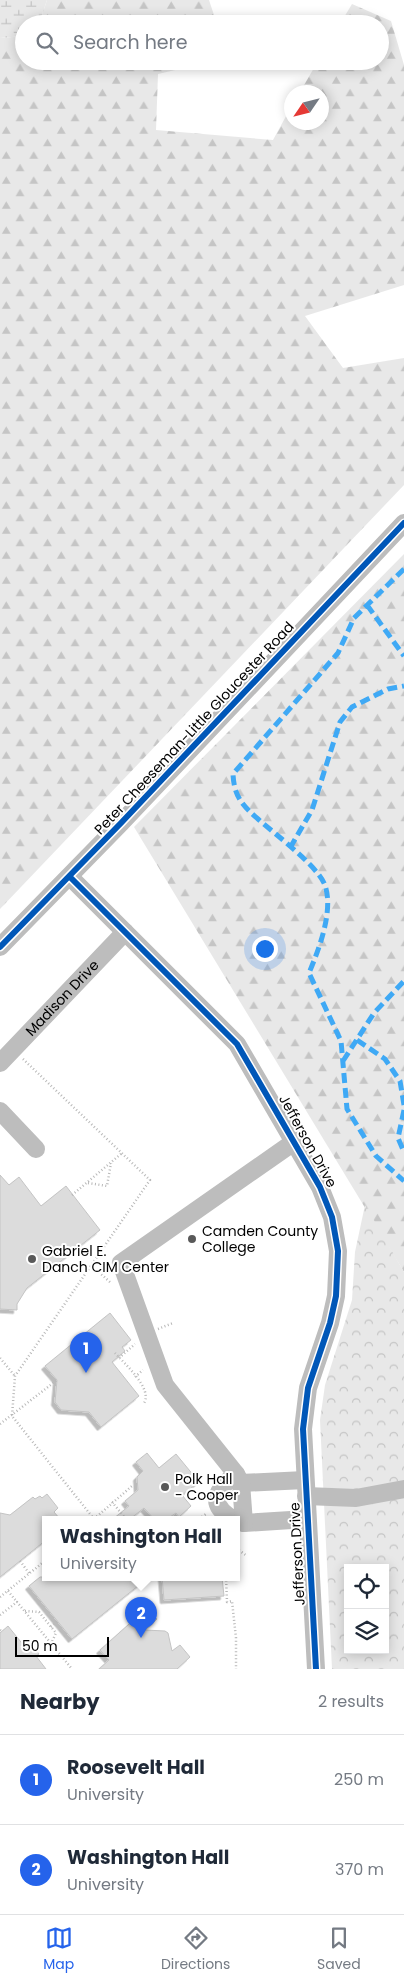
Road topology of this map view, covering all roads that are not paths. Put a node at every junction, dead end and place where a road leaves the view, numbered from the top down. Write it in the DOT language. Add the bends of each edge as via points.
graph roads {
  1 [pos="404,523"];
  2 [pos="70,877"];
  3 [pos="125,932"];
  4 [pos="0,948"];
  5 [pos="0,1063"];
  6 [pos="0,1111"];
  7 [pos="294,1142"];
  8 [pos="36,1150"];
  9 [pos="239,1478"];
  10 [pos="305,1488"];
  11 [pos="404,1489"];
  12 [pos="230,1516"];
  13 [pos="238,1516"];
  14 [pos="307,1519"];
  15 [pos="240,1521"];
  16 [pos="316,1669"];
  1 -- 2 [label="street, Peter Cheeseman-Little Gloucester Road"];
  2 -- 3 [label="street, Jefferson Drive"];
  2 -- 4 [label="street, Peter Cheeseman-Little Gloucester Road"];
  3 -- 5 [label="street, Madison Drive"];
  3 -- 7 [label="street, Jefferson Drive" via="238,1044"];
  6 -- 8 [label="street"];
  7 -- 9 [label="street" via="121,1263 165,1385"];
  7 -- 10 [label="street, Jefferson Drive" via="326,1201 338,1251 333,1311 304,1408"];
  9 -- 10 [label="street"];
  9 -- 12 [label="street" via="220,1488 217,1498 221,1510"];
  9 -- 13 [label="street"];
  10 -- 11 [label="street" via="356,1498"];
  10 -- 14 [label="street, Jefferson Drive"];
  14 -- 15 [label="street"];
  14 -- 16 [label="street, Jefferson Drive"];
}
